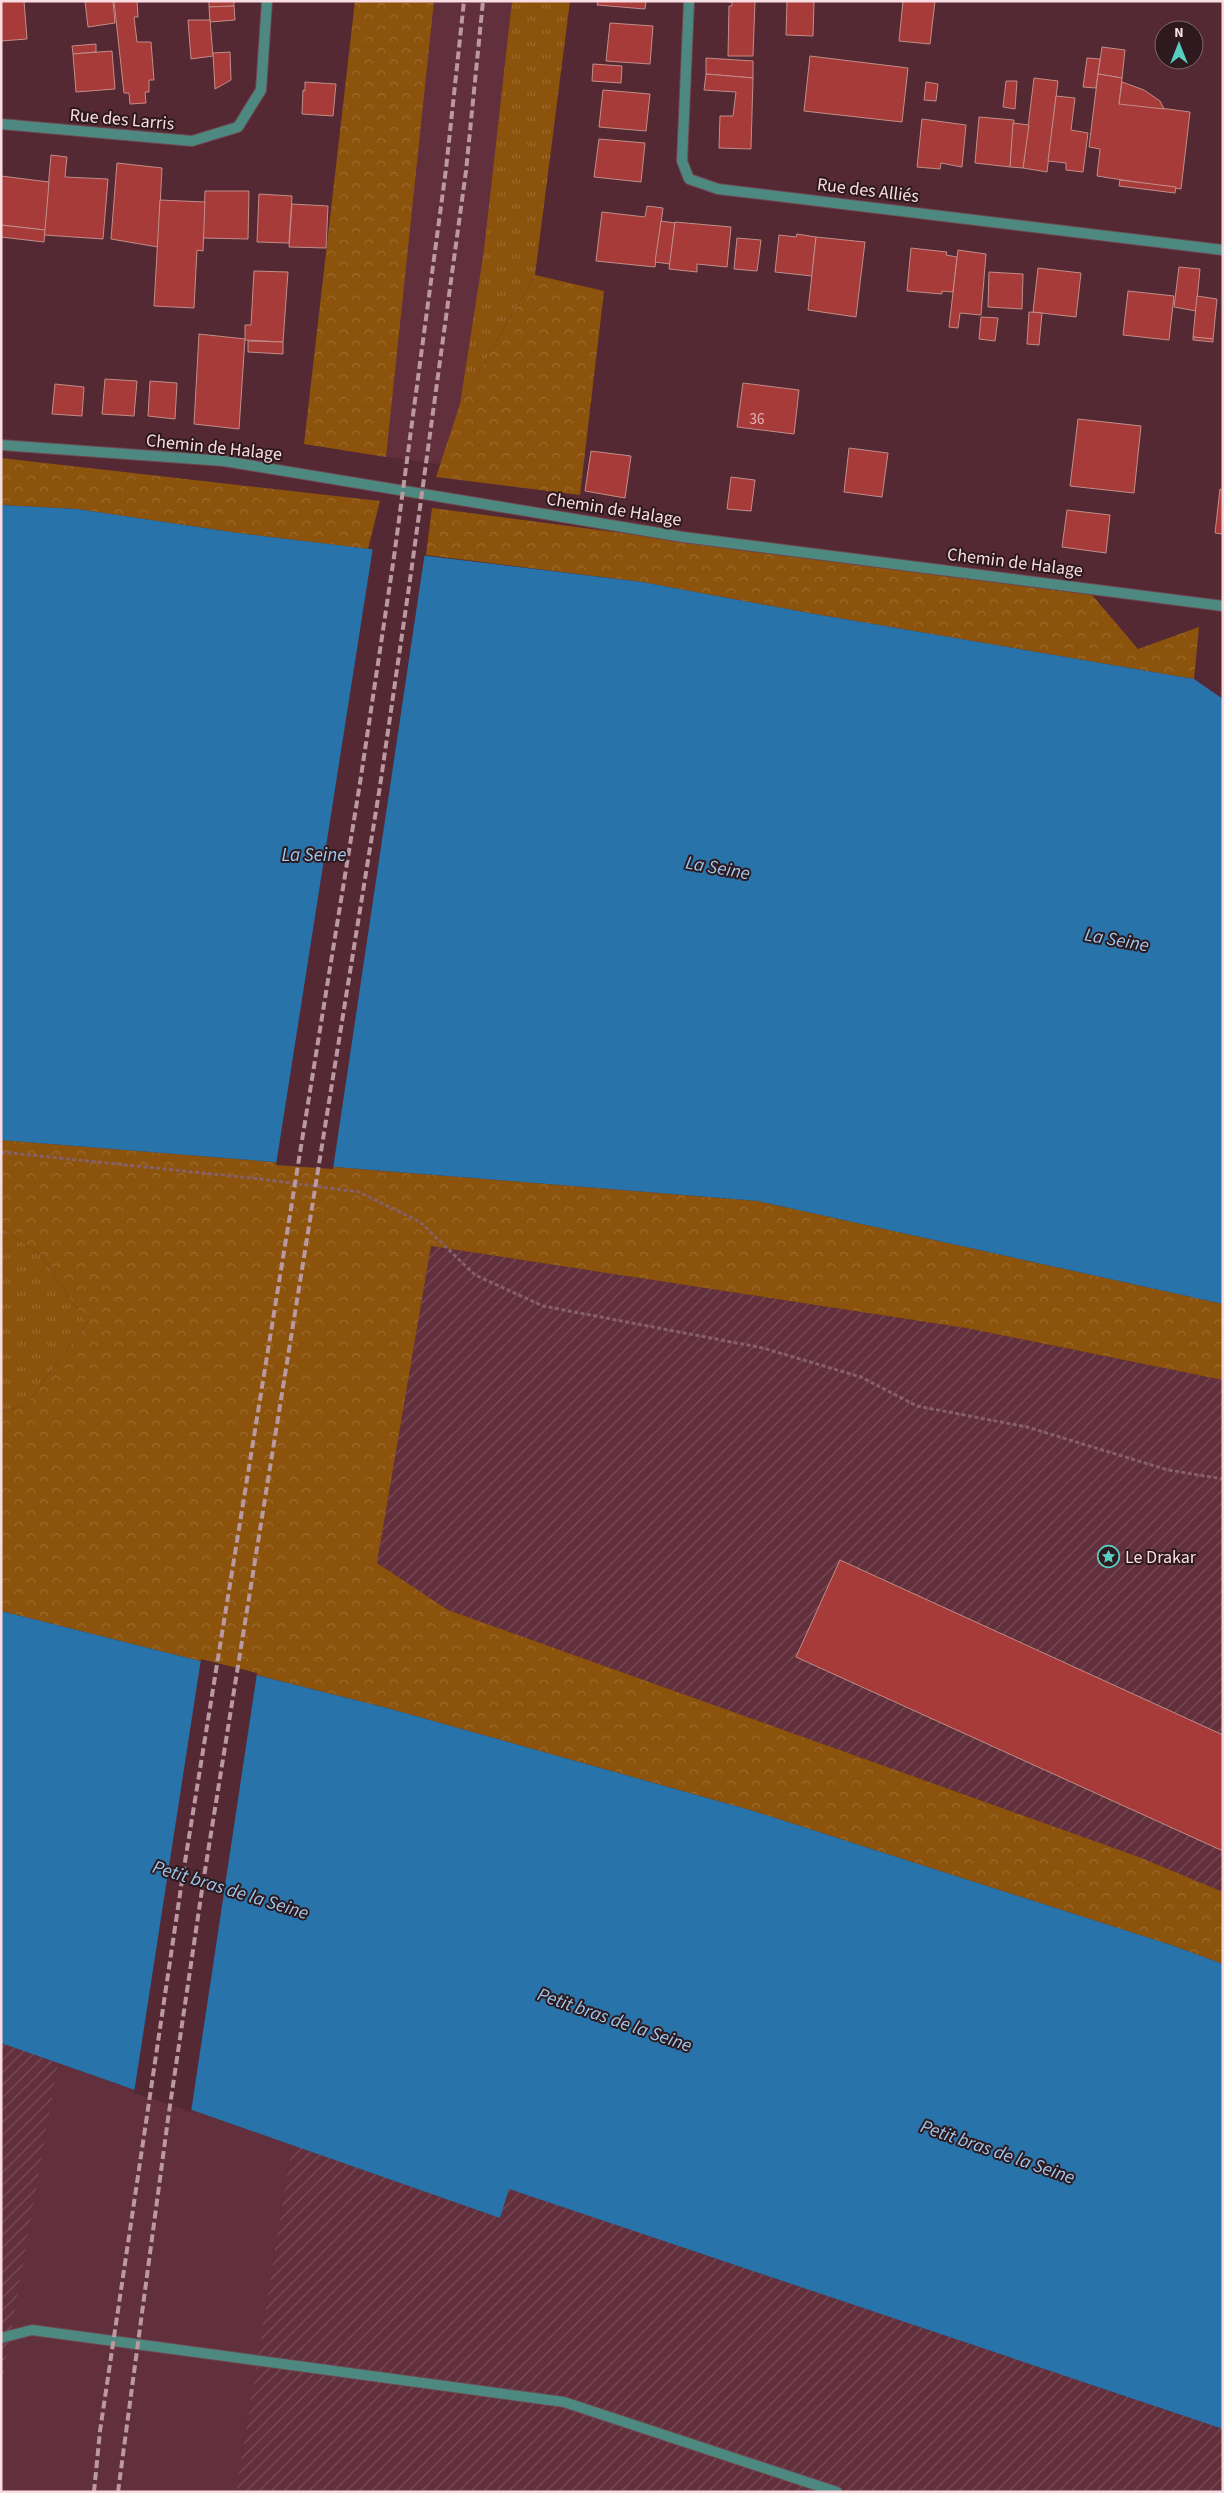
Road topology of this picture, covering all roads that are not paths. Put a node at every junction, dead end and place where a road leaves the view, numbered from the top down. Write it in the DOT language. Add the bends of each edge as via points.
graph roads {
  1 [pos="267,1"];
  2 [pos="689,1"];
  3 [pos="1,124"];
  4 [pos="1223,250"];
  5 [pos="1,445"];
  6 [pos="1223,606"];
  7 [pos="1,2338"];
  8 [pos="837,2492"];
  1 -- 3 [label="street, Rue des Larris" via="262,90 238,128 192,141"];
  2 -- 4 [label="street, Rue des Alliés" via="682,161 690,179 718,189"];
  5 -- 6 [label="street, Chemin de Halage" via="224,461 683,537"];
  7 -- 8 [label="street" via="32,2330 564,2402"];
}
